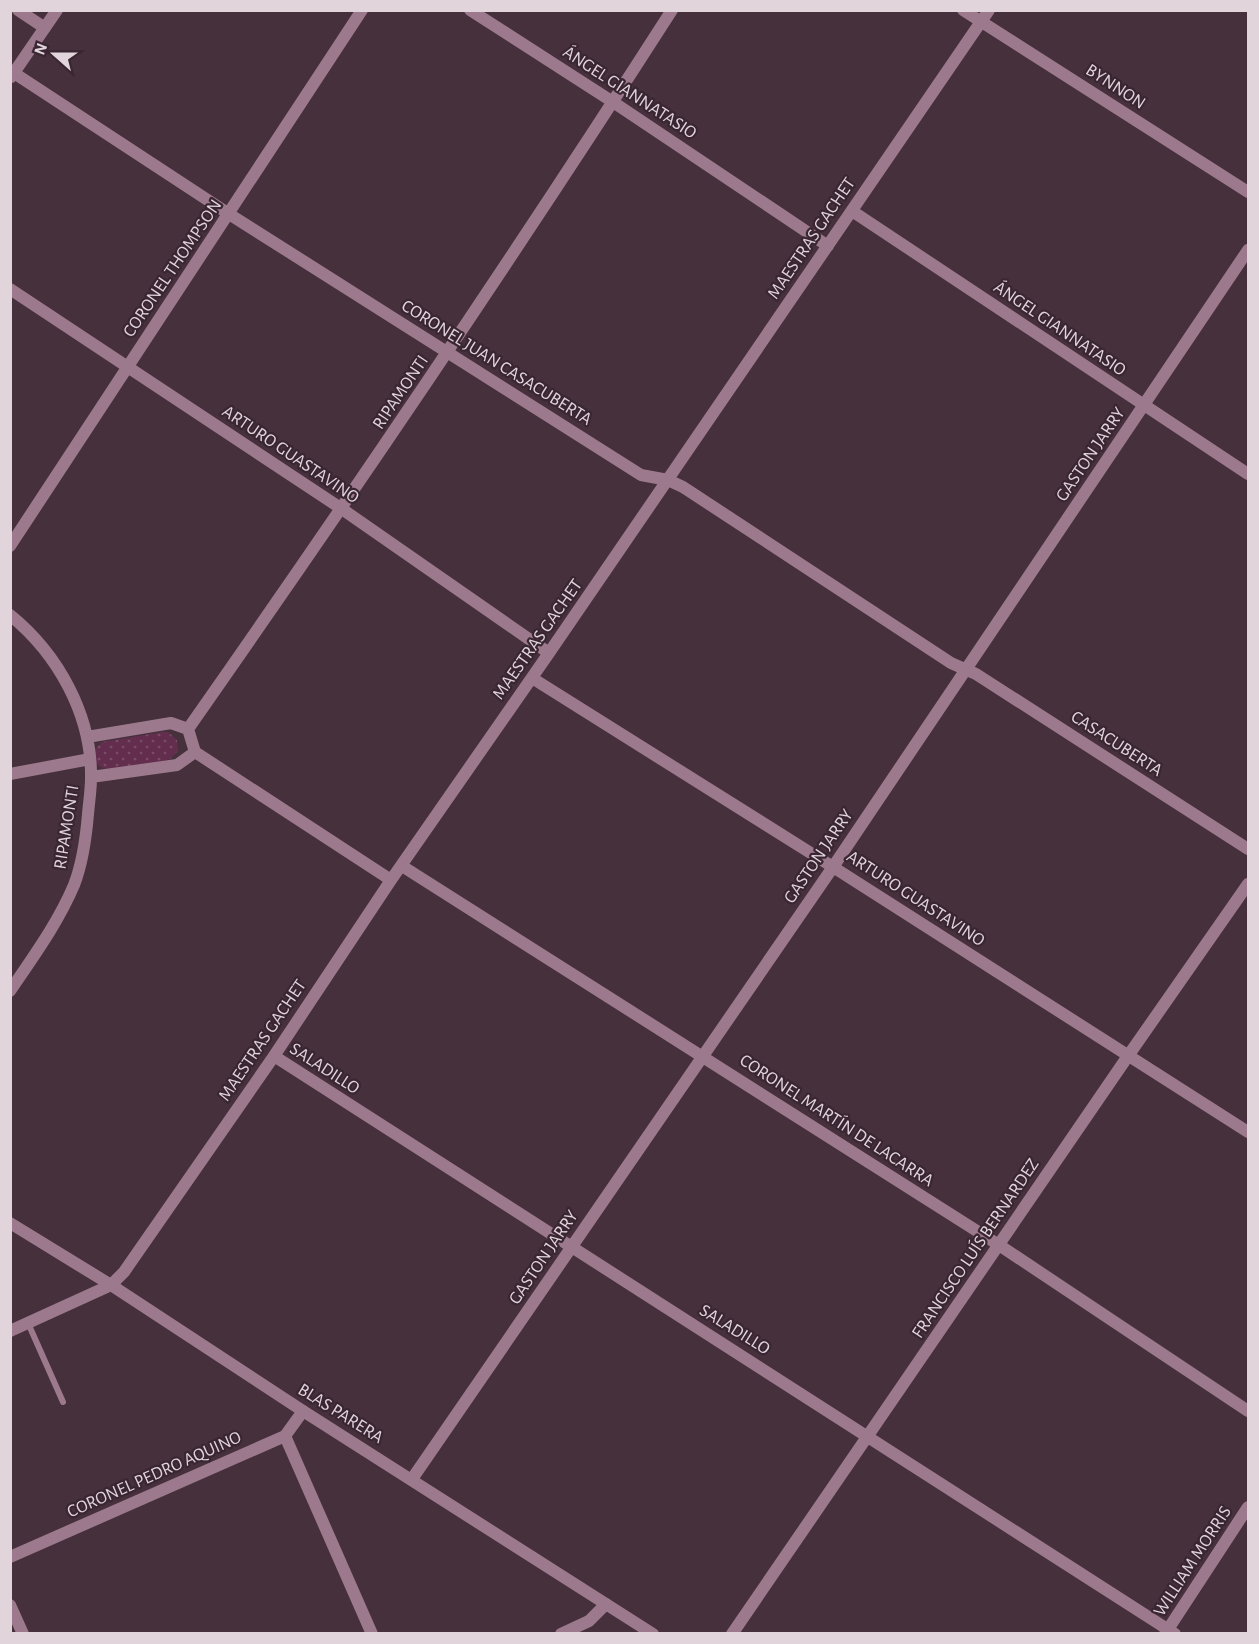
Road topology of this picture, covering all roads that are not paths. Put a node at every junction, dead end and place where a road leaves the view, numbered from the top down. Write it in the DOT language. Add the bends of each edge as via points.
graph roads {
  1 [pos="18,10"];
  2 [pos="57,10"];
  3 [pos="362,10"];
  4 [pos="470,10"];
  5 [pos="672,10"];
  6 [pos="963,10"];
  7 [pos="989,10"];
  8 [pos="981,22"];
  9 [pos="45,28"];
  10 [pos="12,76"];
  11 [pos="613,102"];
  12 [pos="1248,192"];
  13 [pos="852,211"];
  14 [pos="229,214"];
  15 [pos="828,246"];
  16 [pos="1248,250"];
  17 [pos="10,289"];
  18 [pos="448,352"];
  19 [pos="128,368"];
  20 [pos="1144,406"];
  21 [pos="1248,474"];
  22 [pos="668,480"];
  23 [pos="342,509"];
  24 [pos="10,546"];
  25 [pos="10,615"];
  26 [pos="549,653"];
  27 [pos="966,669"];
  28 [pos="532,678"];
  29 [pos="188,729"];
  30 [pos="87,737"];
  31 [pos="195,752"];
  32 [pos="90,759"];
  33 [pos="10,774"];
  34 [pos="91,777"];
  35 [pos="1248,849"];
  36 [pos="402,866"];
  37 [pos="833,867"];
  38 [pos="391,880"];
  39 [pos="1248,884"];
  40 [pos="10,991"];
  41 [pos="274,1056"];
  42 [pos="702,1056"];
  43 [pos="1128,1056"];
  44 [pos="1248,1132"];
  45 [pos="10,1223"];
  46 [pos="999,1245"];
  47 [pos="572,1247"];
  48 [pos="111,1285"];
  49 [pos="28,1323"];
  50 [pos="10,1331"];
  51 [pos="63,1402"];
  52 [pos="303,1411"];
  53 [pos="1248,1412"];
  54 [pos="285,1436"];
  55 [pos="868,1436"];
  56 [pos="412,1479"];
  57 [pos="1248,1507"];
  58 [pos="10,1557"];
  59 [pos="606,1604"];
  60 [pos="10,1605"];
  61 [pos="1170,1632"];
  62 [pos="23,1634"];
  63 [pos="372,1634"];
  64 [pos="561,1634"];
  65 [pos="653,1634"];
  66 [pos="732,1634"];
  1 -- 9 [label="street"];
  2 -- 9 [label="street"];
  3 -- 14 [label="street, CORONEL THOMPSON"];
  4 -- 11 [label="street, ÁNGEL GIANNATASIO"];
  5 -- 11 [label="street, RIPAMONTI"];
  6 -- 8 [label="street, BYNNON"];
  7 -- 8 [label="street, MAESTRAS GACHET"];
  8 -- 12 [label="street, BYNNON"];
  8 -- 13 [label="street, MAESTRAS GACHET"];
  9 -- 10 [label="street"];
  10 -- 14 [label="street, CORONEL JUAN CASACUBERTA"];
  11 -- 15 [label="street, ÁNGEL GIANNATASIO"];
  11 -- 18 [label="street, RIPAMONTI"];
  13 -- 15 [label="street, MAESTRAS GACHET"];
  13 -- 20 [label="street, ÁNGEL GIANNATASIO"];
  14 -- 18 [label="street, CORONEL JUAN CASACUBERTA"];
  14 -- 19 [label="street, CORONEL THOMPSON"];
  15 -- 22 [label="street, MAESTRAS GACHET"];
  16 -- 20 [label="street, GASTON JARRY"];
  17 -- 19 [label="street, ARTURO GUASTAVINO"];
  18 -- 22 [label="street, CORONEL JUAN CASACUBERTA" via="641,475"];
  18 -- 23 [label="street, RIPAMONTI"];
  19 -- 23 [label="street, ARTURO GUASTAVINO"];
  19 -- 24 [label="street, CORONEL THOMPSON"];
  20 -- 21 [label="street, ÁNGEL GIANNATASIO"];
  20 -- 27 [label="street, GASTON JARRY"];
  22 -- 26 [label="street, MAESTRAS GACHET"];
  22 -- 27 [label="street, CORONEL JUAN CASACUBERTA"];
  23 -- 26 [label="street, ARTURO GUASTAVINO"];
  23 -- 29 [label="street, RIPAMONTI"];
  25 -- 30 [label="street" via="54,660 78,706"];
  26 -- 28 [label="street, MAESTRAS GACHET"];
  27 -- 35 [label="street, CASACUBERTA"];
  27 -- 37 [label="street, GASTON JARRY"];
  28 -- 36 [label="street, MAESTRAS GACHET"];
  28 -- 37 [label="street, ARTURO GUASTAVINO"];
  29 -- 30 [label="street" via="171,723"];
  29 -- 31 [label="street"];
  30 -- 32 [label="street"];
  31 -- 34 [label="street" via="177,765"];
  31 -- 38 [label="street"];
  32 -- 33 [label="street"];
  32 -- 34 [label="street, RIPAMONTI"];
  34 -- 40 [label="street, RIPAMONTI" via="82,863 74,886 55,923"];
  36 -- 38 [label="street, MAESTRAS GACHET"];
  36 -- 42 [label="street, CORONEL MARTÍN DE LACARRA"];
  37 -- 42 [label="street, GASTON JARRY"];
  37 -- 43 [label="street, ARTURO GUASTAVINO"];
  38 -- 41 [label="street, MAESTRAS GACHET"];
  39 -- 43 [label="street, FRANCISCO LUÍS BERNARDEZ"];
  41 -- 47 [label="street, SALADILLO"];
  41 -- 48 [label="street, MAESTRAS GACHET" via="124,1272"];
  42 -- 46 [label="street, CORONEL MARTÍN DE LACARRA"];
  42 -- 47 [label="street, GASTON JARRY"];
  43 -- 44 [label="street, ARTURO GUASTAVINO"];
  43 -- 46 [label="street, FRANCISCO LUÍS BERNARDEZ"];
  45 -- 48 [label="street, BLAS PARERA"];
  46 -- 53 [label="street, CORONEL MARTÍN DE LACARRA"];
  46 -- 55 [label="street, FRANCISCO LUÍS BERNARDEZ"];
  47 -- 55 [label="street, SALADILLO"];
  47 -- 56 [label="street, GASTON JARRY"];
  48 -- 49 [label="street"];
  48 -- 52 [label="street, BLAS PARERA"];
  49 -- 50 [label="street"];
  49 -- 51 [label="lane"];
  52 -- 54 [label="street"];
  52 -- 56 [label="street, BLAS PARERA"];
  54 -- 58 [label="street, CORONEL PEDRO AQUINO"];
  54 -- 63 [label="street"];
  55 -- 61 [label="street, SALADILLO"];
  55 -- 66 [label="street, FRANCISCO LUÍS BERNARDEZ"];
  56 -- 59 [label="street, BLAS PARERA"];
  57 -- 61 [label="street, WILLIAM MORRIS"];
  59 -- 64 [label="street" via="589,1621"];
  59 -- 65 [label="street, BLAS PARERA"];
  60 -- 62 [label="street"];
}
